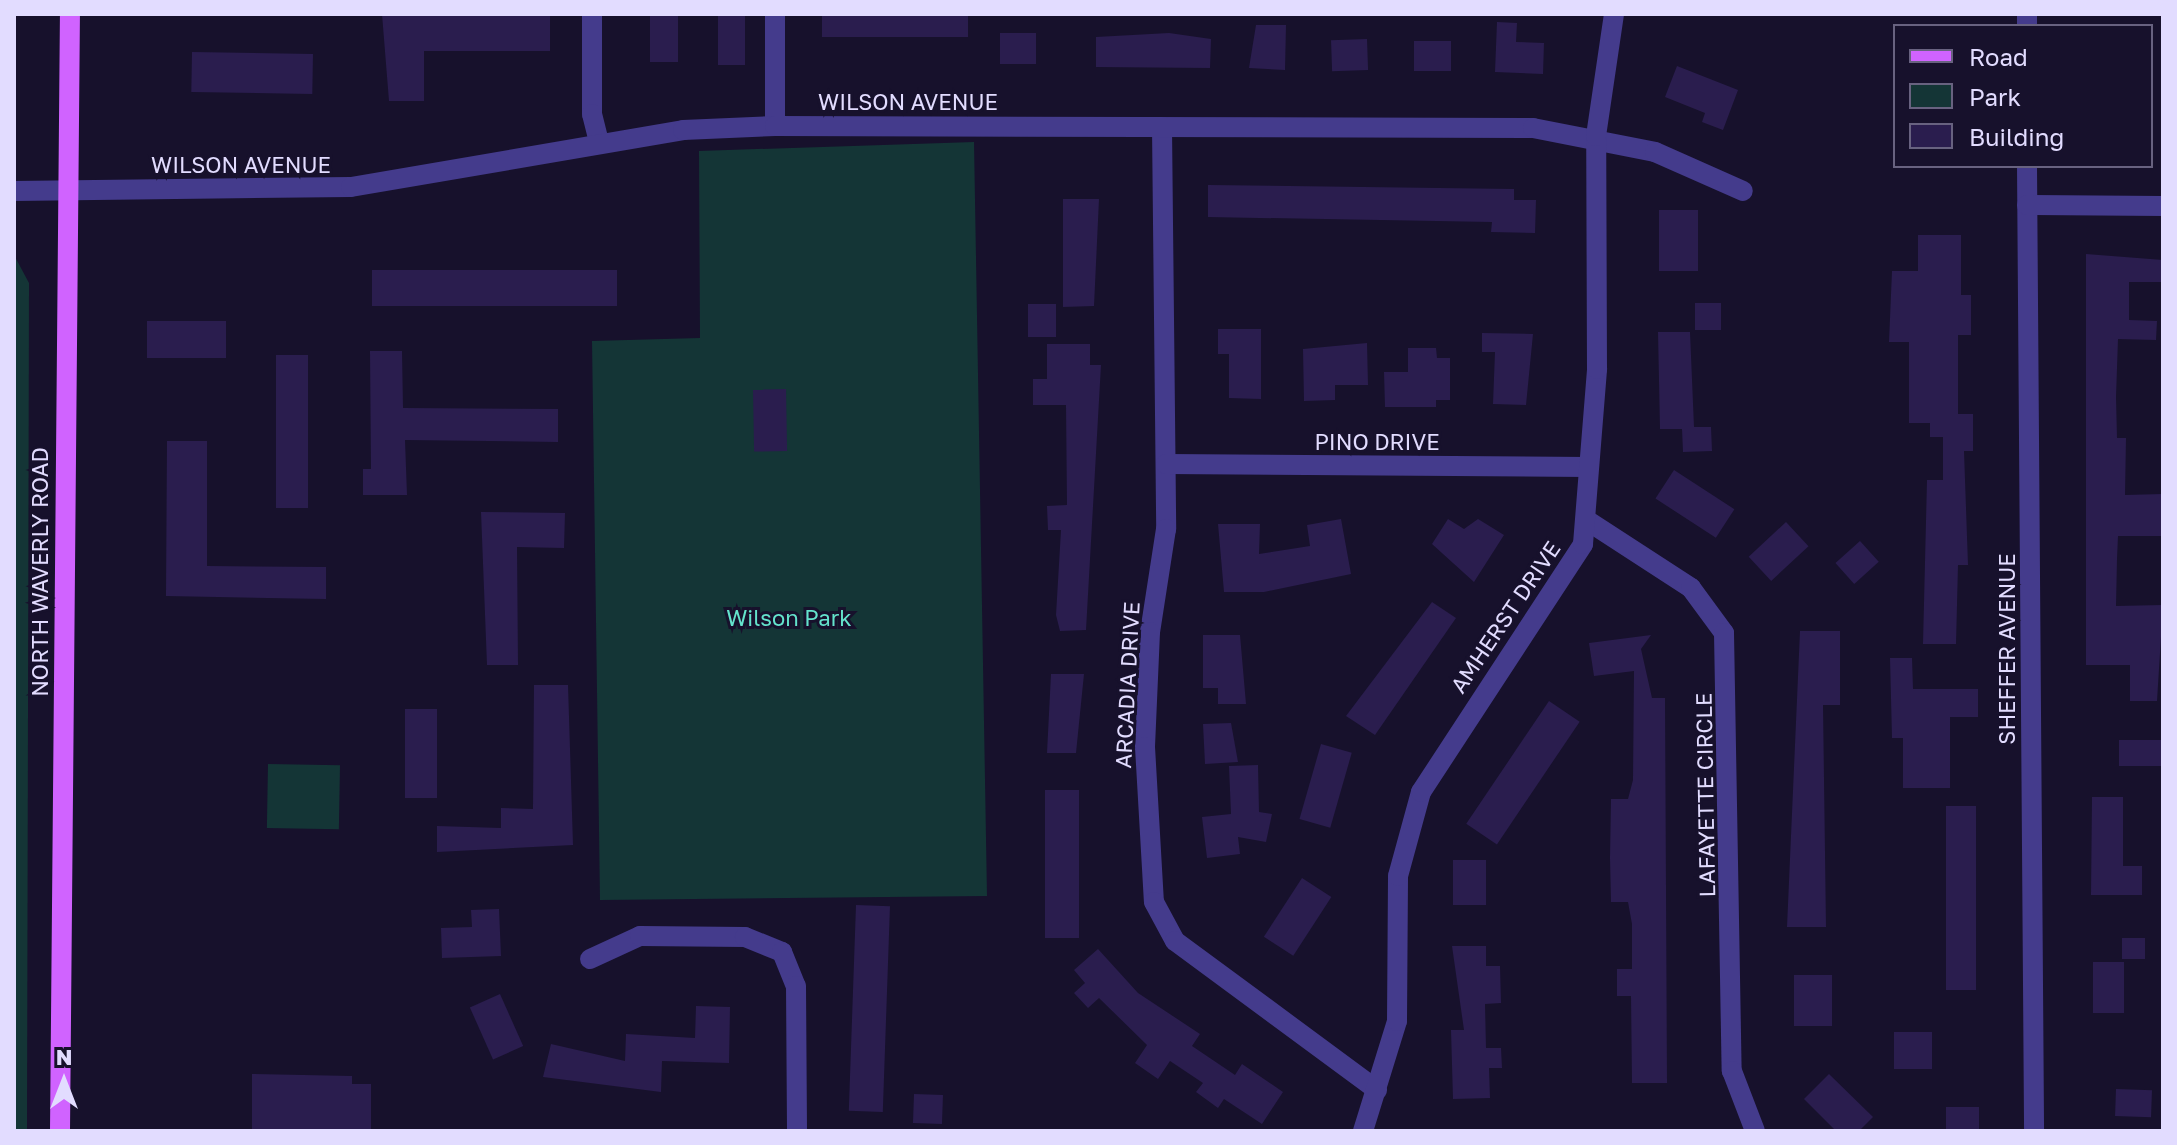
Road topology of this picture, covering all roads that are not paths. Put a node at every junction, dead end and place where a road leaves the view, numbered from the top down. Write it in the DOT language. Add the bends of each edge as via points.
graph roads {
  1 [pos="70,14"];
  2 [pos="592,14"];
  3 [pos="775,14"];
  4 [pos="1614,14"];
  5 [pos="775,126"];
  6 [pos="1162,127"];
  7 [pos="1596,136"];
  8 [pos="599,142"];
  9 [pos="2027,168"];
  10 [pos="67,190"];
  11 [pos="14,191"];
  12 [pos="1743,191"];
  13 [pos="2027,205"];
  14 [pos="2163,206"];
  15 [pos="1166,464"];
  16 [pos="1588,467"];
  17 [pos="1588,521"];
  18 [pos="590,959"];
  19 [pos="1377,1090"];
  20 [pos="60,1131"];
  21 [pos="797,1131"];
  22 [pos="1363,1131"];
  23 [pos="1755,1131"];
  24 [pos="2034,1131"];
  1 -- 10 [label="main road, NORTH WAVERLY ROAD"];
  2 -- 8 [label="street" via="592,114"];
  3 -- 5 [label="street"];
  4 -- 7 [label="street, AMHERST DRIVE"];
  5 -- 6 [label="street, WILSON AVENUE"];
  5 -- 8 [label="street, WILSON AVENUE"];
  6 -- 7 [label="street, WILSON AVENUE" via="1533,128"];
  6 -- 15 [label="street, ARCADIA DRIVE"];
  7 -- 12 [label="street, WILSON AVENUE"];
  7 -- 16 [label="street, AMHERST DRIVE" via="1597,369"];
  8 -- 10 [label="street, WILSON AVENUE" via="351,187"];
  9 -- 13 [label="street, SHEFFER AVENUE"];
  10 -- 11 [label="street, WILSON AVENUE"];
  10 -- 20 [label="main road, NORTH WAVERLY ROAD"];
  13 -- 14 [label="street"];
  13 -- 24 [label="street, SHEFFER AVENUE"];
  15 -- 16 [label="street, PINO DRIVE"];
  15 -- 19 [label="street, ARCADIA DRIVE" via="1145,747 1154,902 1175,941"];
  16 -- 17 [label="street, AMHERST DRIVE"];
  17 -- 19 [label="street, AMHERST DRIVE" via="1570,567 1421,792 1398,876 1397,1021"];
  17 -- 23 [label="street, LAFAYETTE CIRCLE" via="1691,588 1724,633 1732,1071"];
  18 -- 21 [label="street" via="640,936 745,937 782,952 796,986"];
  19 -- 22 [label="street, AMHERST DRIVE"];
}
